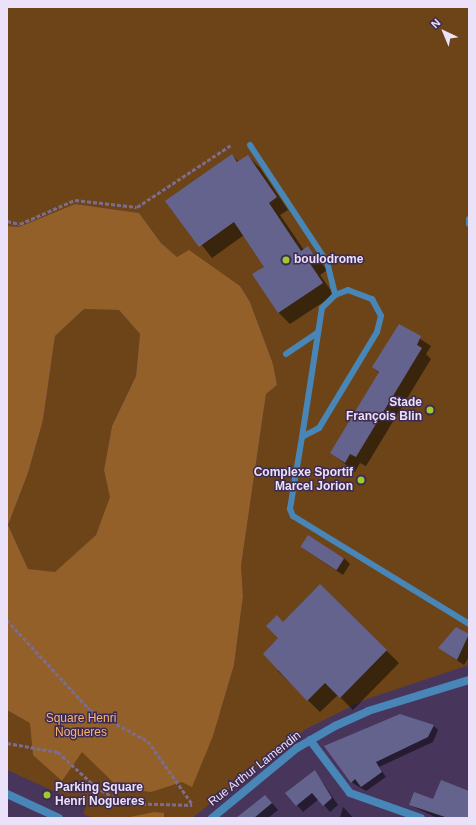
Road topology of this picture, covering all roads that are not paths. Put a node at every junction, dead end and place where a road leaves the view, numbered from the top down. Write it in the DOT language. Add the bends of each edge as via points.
graph roads {
  1 [pos="250,145"];
  2 [pos="469,219"];
  3 [pos="469,224"];
  4 [pos="335,294"];
  5 [pos="317,334"];
  6 [pos="286,354"];
  7 [pos="302,437"];
  8 [pos="469,624"];
  9 [pos="469,680"];
  10 [pos="310,740"];
  11 [pos="7,794"];
  12 [pos="59,818"];
  13 [pos="212,818"];
  14 [pos="421,818"];
  1 -- 4 [label="lane" via="327,262"];
  2 -- 3 [label="lane"];
  4 -- 5 [label="lane" via="322,308"];
  4 -- 7 [label="lane" via="348,290 365,294 377,307 379,324 319,428"];
  5 -- 6 [label="lane"];
  5 -- 7 [label="lane"];
  7 -- 8 [label="lane" via="290,509 293,516"];
  9 -- 10 [label="street, Rue Arthur Lamendin" via="368,711"];
  10 -- 13 [label="street, Rue Arthur Lamendin"];
  10 -- 14 [label="street" via="350,793"];
  11 -- 12 [label="street"];
}
